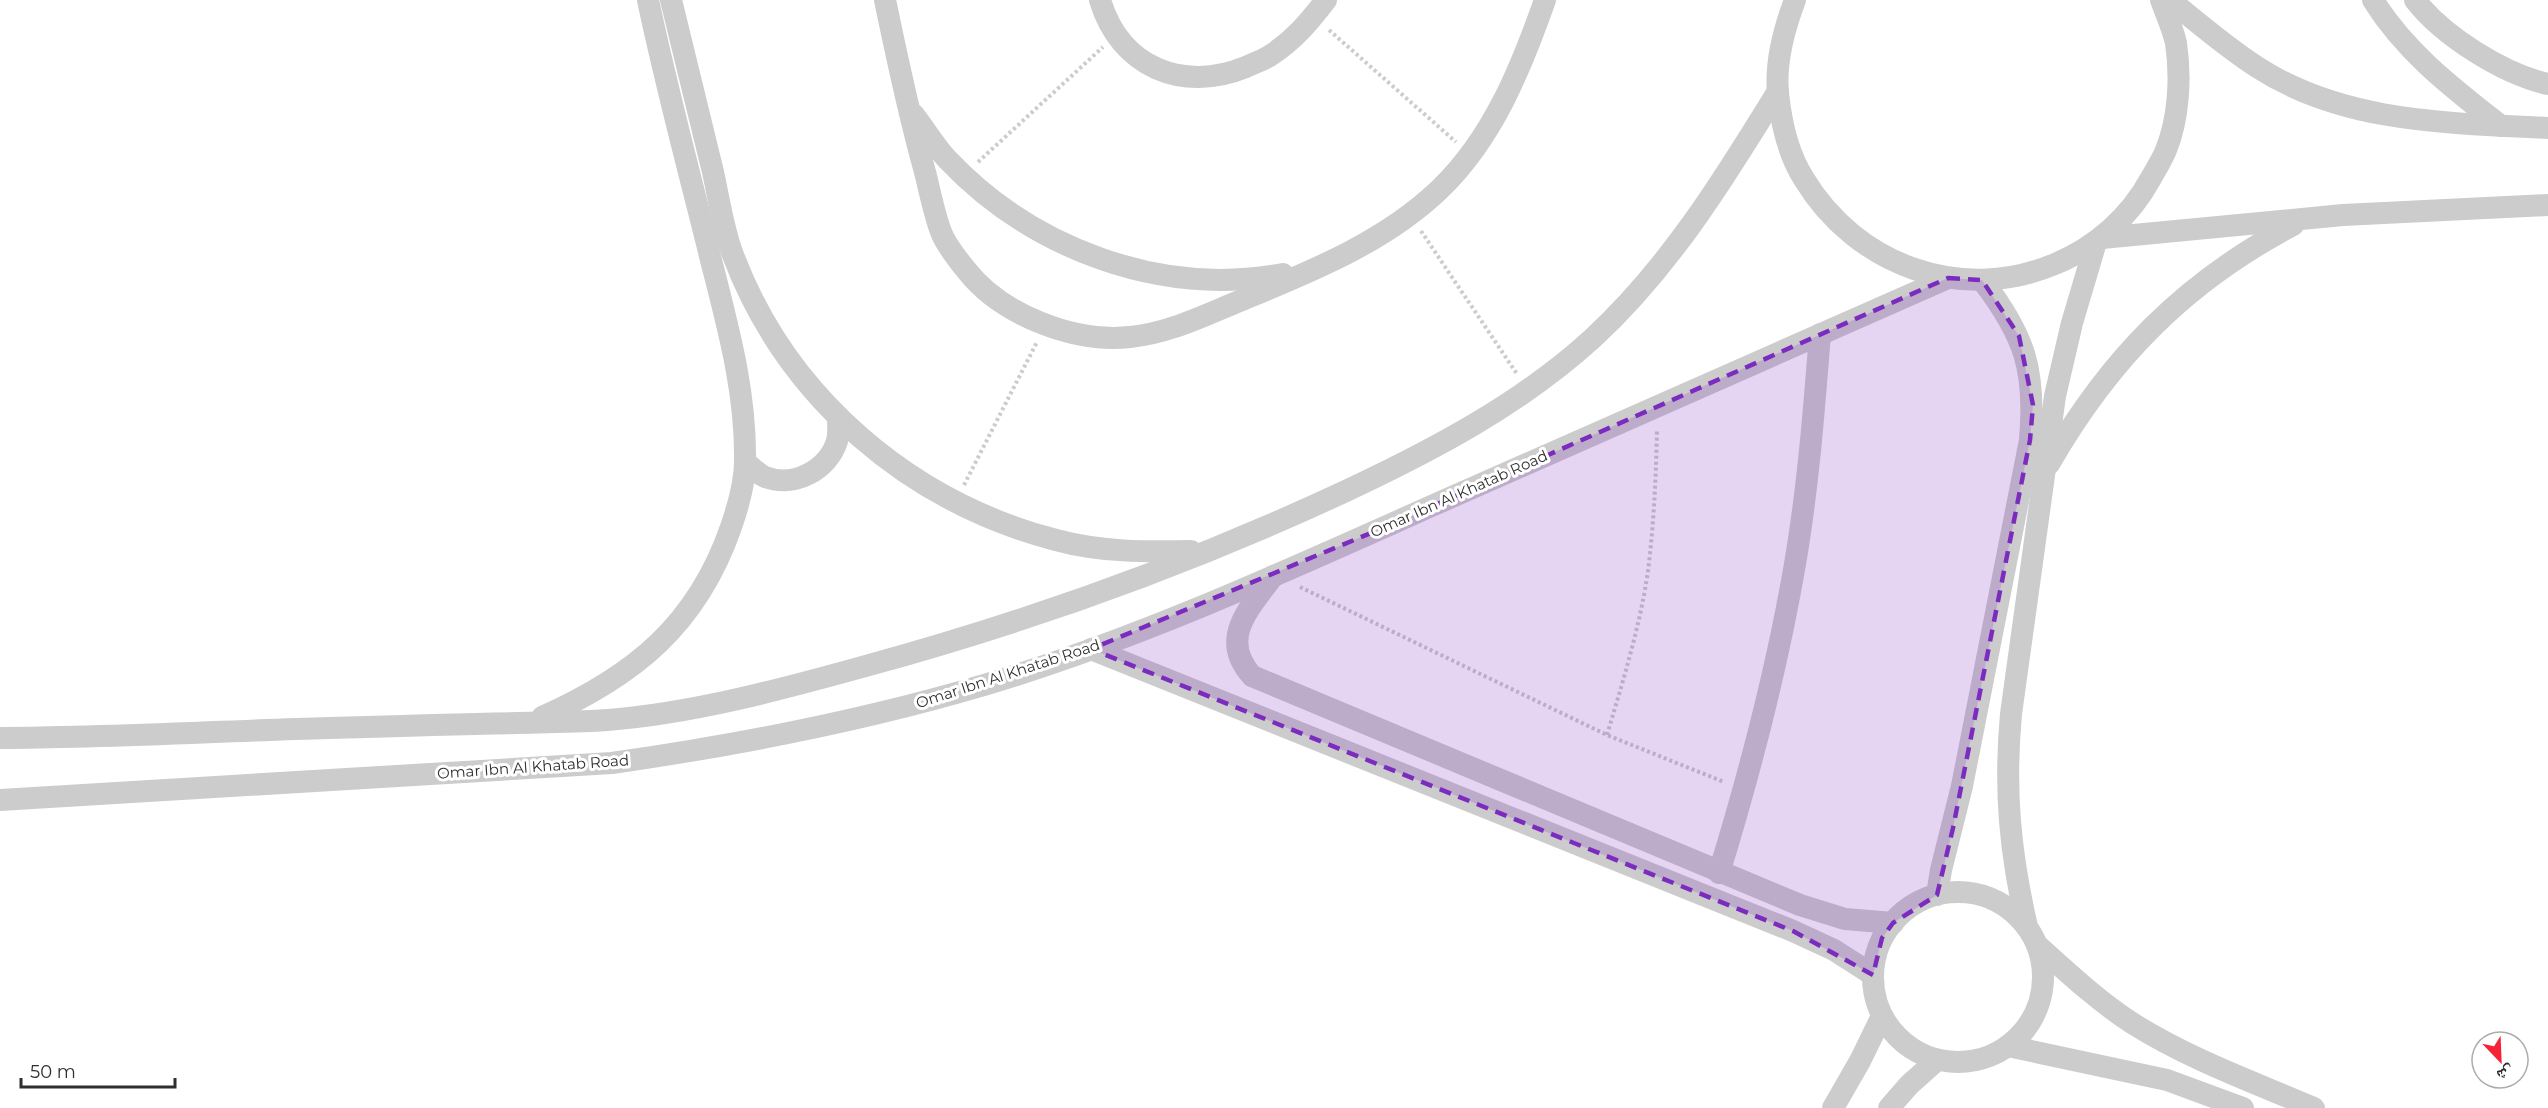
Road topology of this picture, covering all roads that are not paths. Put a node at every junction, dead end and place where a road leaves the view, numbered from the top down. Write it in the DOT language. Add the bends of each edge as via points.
graph roads {
  1 [pos="648,0"];
  2 [pos="885,0"];
  3 [pos="1100,0"];
  4 [pos="1545,0"];
  5 [pos="1795,0"];
  6 [pos="2162,0"];
  7 [pos="2170,0"];
  8 [pos="2373,0"];
  9 [pos="2415,0"];
  10 [pos="676,4"];
  11 [pos="1320,8"];
  12 [pos="2548,84"];
  13 [pos="1778,91"];
  14 [pos="905,103"];
  15 [pos="2501,126"];
  16 [pos="2548,128"];
  17 [pos="2548,205"];
  18 [pos="2304,219"];
  19 [pos="2099,240"];
  20 [pos="1326,265"];
  21 [pos="1948,278"];
  22 [pos="1982,280"];
  23 [pos="1820,334"];
  24 [pos="838,417"];
  25 [pos="746,463"];
  26 [pos="2045,471"];
  27 [pos="1208,551"];
  28 [pos="1274,575"];
  29 [pos="1091,649"];
  30 [pos="532,722"];
  31 [pos="0,738"];
  32 [pos="0,800"];
  33 [pos="1719,873"];
  34 [pos="1937,895"];
  35 [pos="1893,922"];
  36 [pos="2032,936"];
  37 [pos="1872,975"];
  38 [pos="1882,1016"];
  39 [pos="2008,1046"];
  40 [pos="1937,1060"];
  41 [pos="1833,1108"];
  42 [pos="1889,1108"];
  43 [pos="2244,1108"];
  44 [pos="2314,1108"];
  1 -- 25 [label="street" via="729,326 742,395"];
  2 -- 14 [label="street"];
  3 -- 11 [label="street" via="1106,20 1126,48 1155,68 1189,78 1230,73 1269,57 1303,31"];
  4 -- 20 [label="street" via="1502,106 1442,188 1410,216"];
  5 -- 13 [label="street" via="1779,59"];
  6 -- 19 [label="street" via="2176,42 2178,97 2166,150 2140,198"];
  7 -- 15 [label="street" via="2258,68 2300,90 2392,117"];
  8 -- 15 [label="street" via="2384,18 2437,76"];
  9 -- 12 [label="street" via="2454,37 2496,64"];
  10 -- 24 [label="street" via="733,254 764,322 807,384"];
  13 -- 21 [label="street" via="1785,136 1803,178 1829,215 1864,245 1894,261"];
  13 -- 27 [label="street" via="1660,266 1592,338 1528,389 1471,425 1383,473"];
  14 -- 20 [label="street" via="946,158 997,205 1056,242 1120,267 1189,279 1258,279"];
  14 -- 20 [label="street" via="942,234 968,273 1004,303 1046,325 1086,336 1127,338 1168,331"];
  15 -- 16 [label="street"];
  17 -- 18 [label="street"];
  18 -- 19 [label="street"];
  18 -- 26 [label="street" via="2249,249 2173,305 2102,382"];
  19 -- 22 [label="street" via="2043,270"];
  19 -- 26 [label="street" via="2062,359"];
  21 -- 22 [label="street"];
  21 -- 23 [label="street, Omar Ibn Al Khatab Road"];
  22 -- 34 [label="street" via="2019,336 2029,370 2033,405 2030,440 1983,682"];
  23 -- 28 [label="street, Omar Ibn Al Khatab Road"];
  23 -- 33 [label="street" via="1811,449 1795,564 1773,678"];
  24 -- 25 [label="street" via="838,440 827,460 809,475 787,480 765,476"];
  24 -- 27 [label="street" via="859,438 920,483 986,518 1058,541 1132,552"];
  25 -- 30 [label="street" via="738,507 724,548 679,622 615,680"];
  26 -- 36 [label="street" via="2007,757 2010,843"];
  27 -- 30 [label="street" via="970,637 832,675 711,705 610,720"];
  28 -- 29 [label="street, Omar Ibn Al Khatab Road"];
  28 -- 33 [label="street" via="1247,613 1236,638 1242,665 1251,676"];
  29 -- 32 [label="street, Omar Ibn Al Khatab Road" via="883,713 789,734 612,763"];
  29 -- 37 [label="street" via="1793,931 1834,950"];
  30 -- 31 [label="street"];
  33 -- 35 [label="street" via="1822,914"];
  34 -- 35 [label="street" via="1921,901"];
  34 -- 36 [label="street" via="1954,892 1987,898 2002,905"];
  35 -- 37 [label="street" via="1882,938"];
  36 -- 39 [label="street" via="2042,963 2040,1000 2033,1018"];
  36 -- 44 [label="street" via="2081,984 2131,1022 2185,1053"];
  37 -- 38 [label="street"];
  38 -- 40 [label="street" via="1905,1044"];
  38 -- 41 [label="street"];
  39 -- 40 [label="street" via="1974,1061"];
  39 -- 43 [label="street" via="2167,1080"];
  40 -- 42 [label="street"];
}
